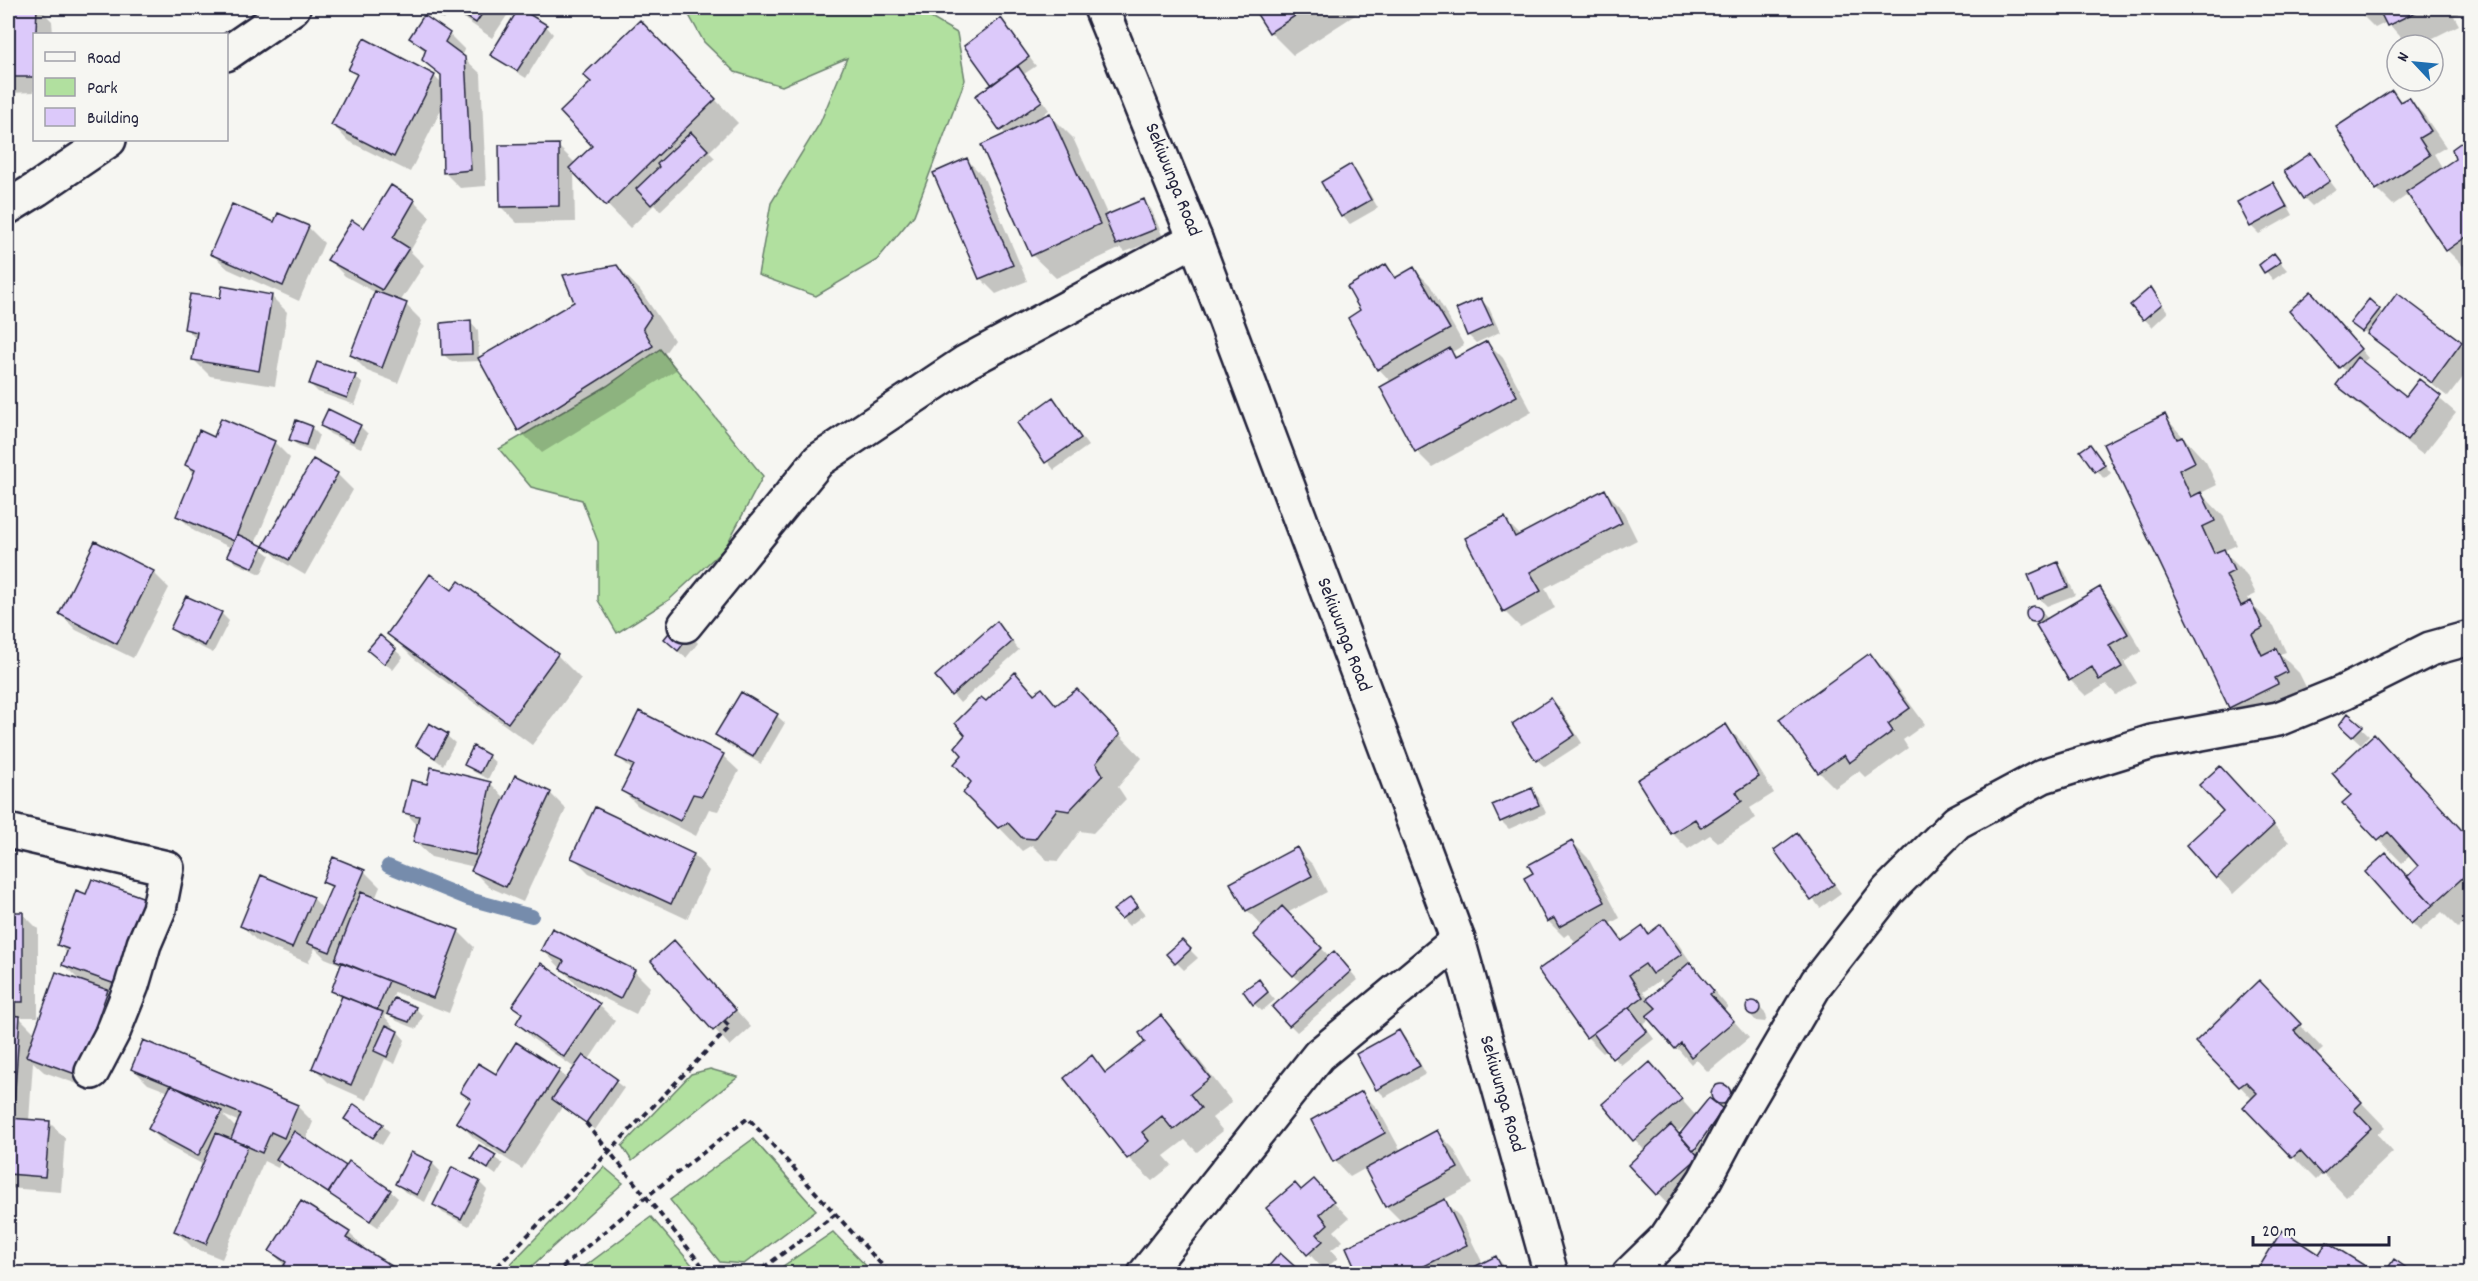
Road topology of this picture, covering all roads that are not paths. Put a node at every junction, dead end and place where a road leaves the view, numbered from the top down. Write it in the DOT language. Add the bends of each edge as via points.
graph roads {
  1 [pos="293,8"];
  2 [pos="1101,8"];
  3 [pos="228,53"];
  4 [pos="108,141"];
  5 [pos="8,207"];
  6 [pos="1196,239"];
  7 [pos="685,625"];
  8 [pos="2470,638"];
  9 [pos="8,831"];
  10 [pos="1458,940"];
  11 [pos="92,1072"];
  12 [pos="1144,1274"];
  13 [pos="1551,1274"];
  14 [pos="1629,1274"];
  1 -- 3 [label="street"];
  2 -- 6 [label="street, Sekiwunga Road"];
  4 -- 5 [label="street"];
  6 -- 7 [label="street" via="966,362 819,460"];
  6 -- 10 [label="street, Sekiwunga Road"];
  8 -- 14 [label="street" via="2430,649 2344,692 2278,718 2152,742 2043,776 1957,822 1888,891 1817,982 1705,1179 1666,1238"];
  9 -- 11 [label="street" via="167,868 159,909 132,985"];
  10 -- 12 [label="street" via="1319,1055"];
  10 -- 13 [label="street, Sekiwunga Road"];
}
